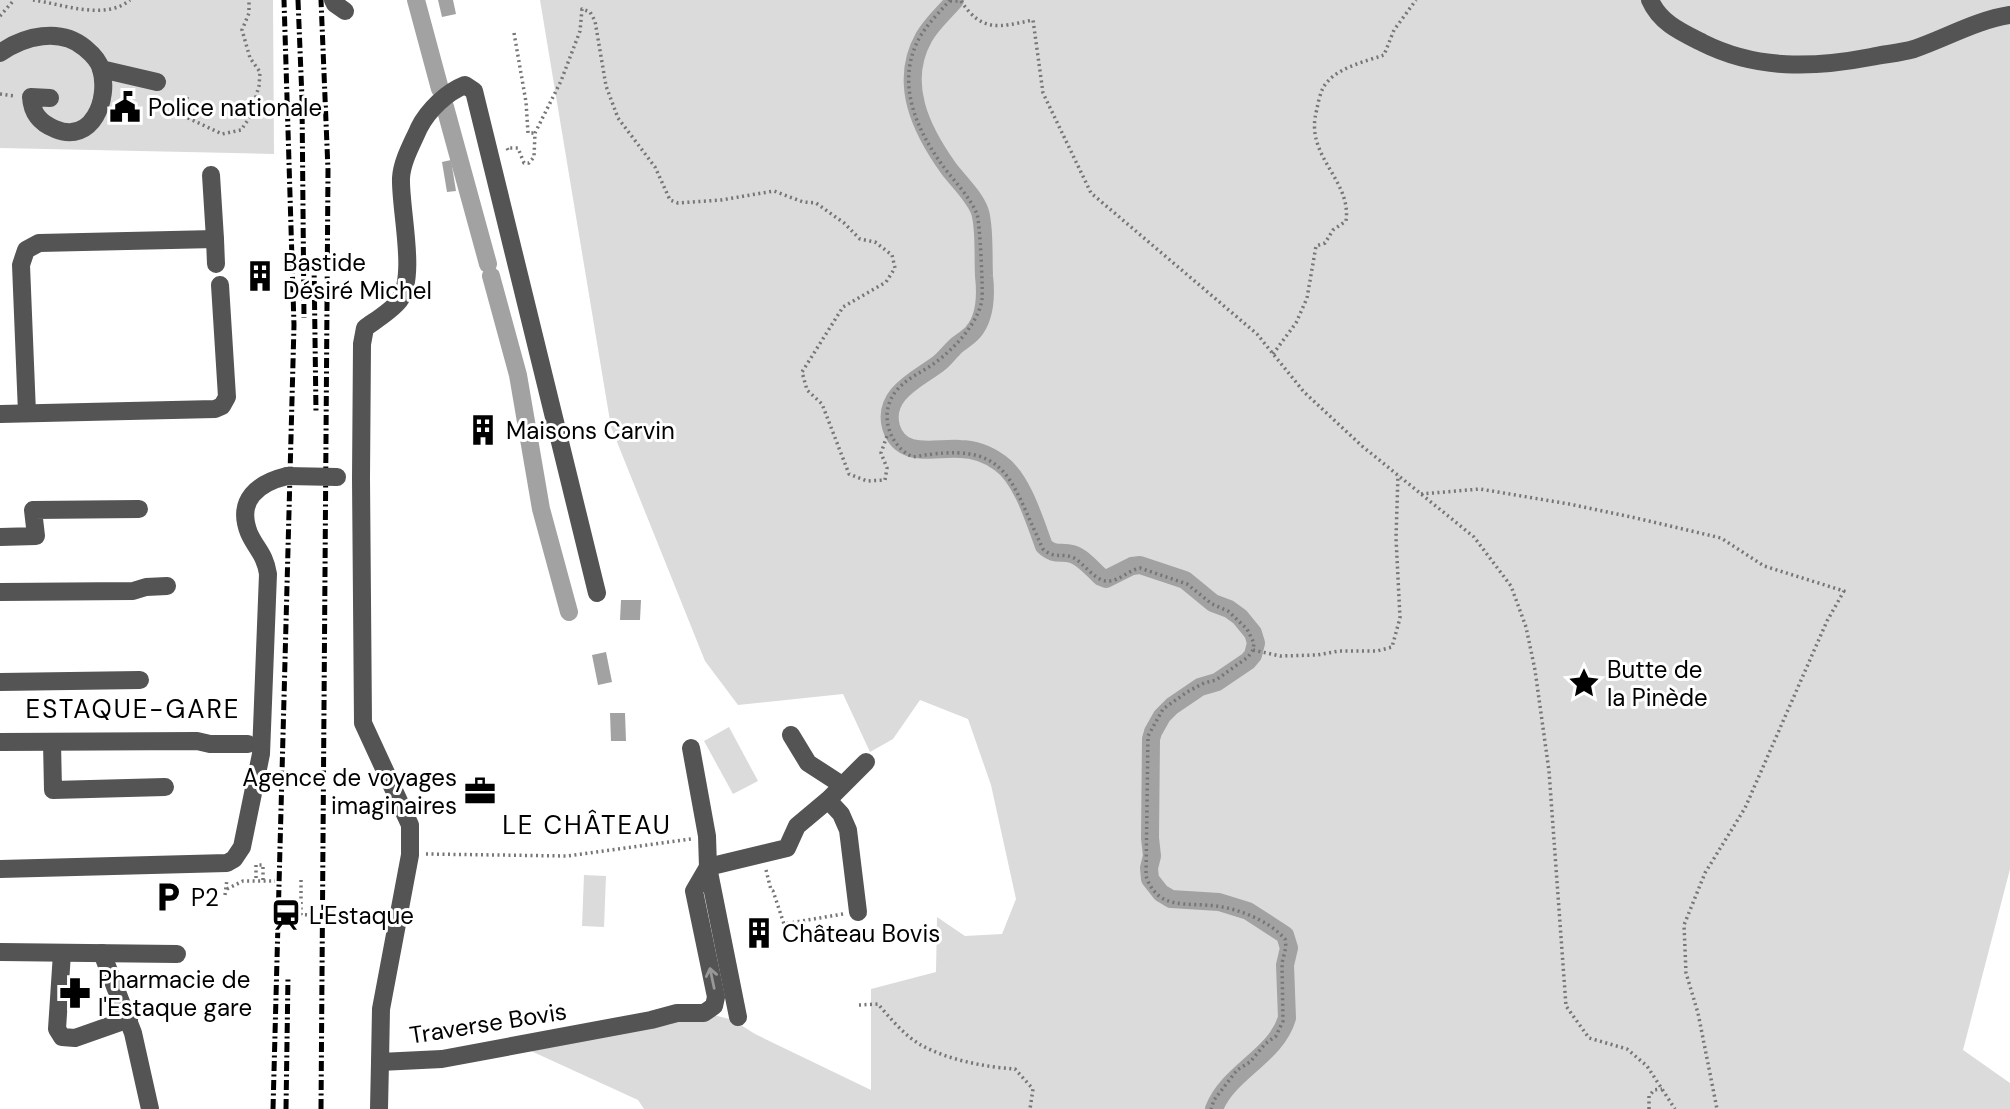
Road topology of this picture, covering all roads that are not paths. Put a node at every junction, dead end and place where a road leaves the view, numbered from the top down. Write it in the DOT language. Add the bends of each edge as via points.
graph roads {
  1 [pos="1650,0"];
  2 [pos="2010,15"];
  3 [pos="0,53"];
  4 [pos="101,69"];
  5 [pos="157,82"];
  6 [pos="50,98"];
  7 [pos="211,175"];
  8 [pos="215,239"];
  9 [pos="216,264"];
  10 [pos="220,285"];
  11 [pos="27,413"];
  12 [pos="0,414"];
  13 [pos="360,478"];
  14 [pos="139,509"];
  15 [pos="0,537"];
  16 [pos="167,586"];
  17 [pos="0,592"];
  18 [pos="597,593"];
  19 [pos="140,680"];
  20 [pos="0,682"];
  21 [pos="791,735"];
  22 [pos="0,742"];
  23 [pos="52,742"];
  24 [pos="248,744"];
  25 [pos="691,748"];
  26 [pos="866,762"];
  27 [pos="842,785"];
  28 [pos="165,787"];
  29 [pos="828,800"];
  30 [pos="708,867"];
  31 [pos="0,869"];
  32 [pos="858,912"];
  33 [pos="0,952"];
  34 [pos="62,953"];
  35 [pos="102,953"];
  36 [pos="177,954"];
  37 [pos="738,1017"];
  38 [pos="129,1019"];
  39 [pos="380,1062"];
  40 [pos="150,1109"];
  41 [pos="379,1109"];
  1 -- 2 [label="street" via="1656,14 1675,29 1709,46 1783,66 1844,62 1911,50"];
  3 -- 4 [label="street" via="33,37 62,37 80,44"];
  4 -- 5 [label="street"];
  4 -- 6 [label="street" via="103,92 97,115 83,131 59,131 42,123 31,97"];
  7 -- 8 [label="street"];
  8 -- 9 [label="street"];
  8 -- 11 [label="street" via="39,243 26,250 22,265"];
  10 -- 11 [label="street" via="227,397 222,406"];
  11 -- 12 [label="street"];
  13 -- 18 [label="street, Traverse Bovis" via="365,328 399,301 404,286 407,263 401,176 425,118 454,89 465,85 474,91"];
  13 -- 31 [label="street, bridge" via="287,476 264,483 247,503 251,536 263,553 268,574 261,754 238,854 227,863"];
  13 -- 39 [label="street, Traverse Bovis" via="363,723 410,825 410,855 381,1009"];
  14 -- 15 [label="street" via="33,510 36,536"];
  16 -- 17 [label="street" via="134,591"];
  19 -- 20 [label="street"];
  21 -- 27 [label="street" via="808,764"];
  22 -- 23 [label="street"];
  23 -- 24 [label="street"];
  23 -- 28 [label="street" via="53,790"];
  25 -- 30 [label="street"];
  26 -- 27 [label="street"];
  27 -- 29 [label="street"];
  29 -- 30 [label="street" via="797,826 787,848"];
  29 -- 32 [label="street" via="848,830"];
  30 -- 37 [label="street"];
  39 -- 30 [label="street, Traverse Bovis, one-way" via="442,1059 677,1013 704,1013 714,1006 716,997 694,891"];
  33 -- 34 [label="street"];
  34 -- 35 [label="street"];
  34 -- 38 [label="street" via="57,1029 62,1037 75,1038"];
  35 -- 36 [label="street"];
  35 -- 38 [label="street"];
  38 -- 40 [label="street"];
  39 -- 41 [label="street"];
}
